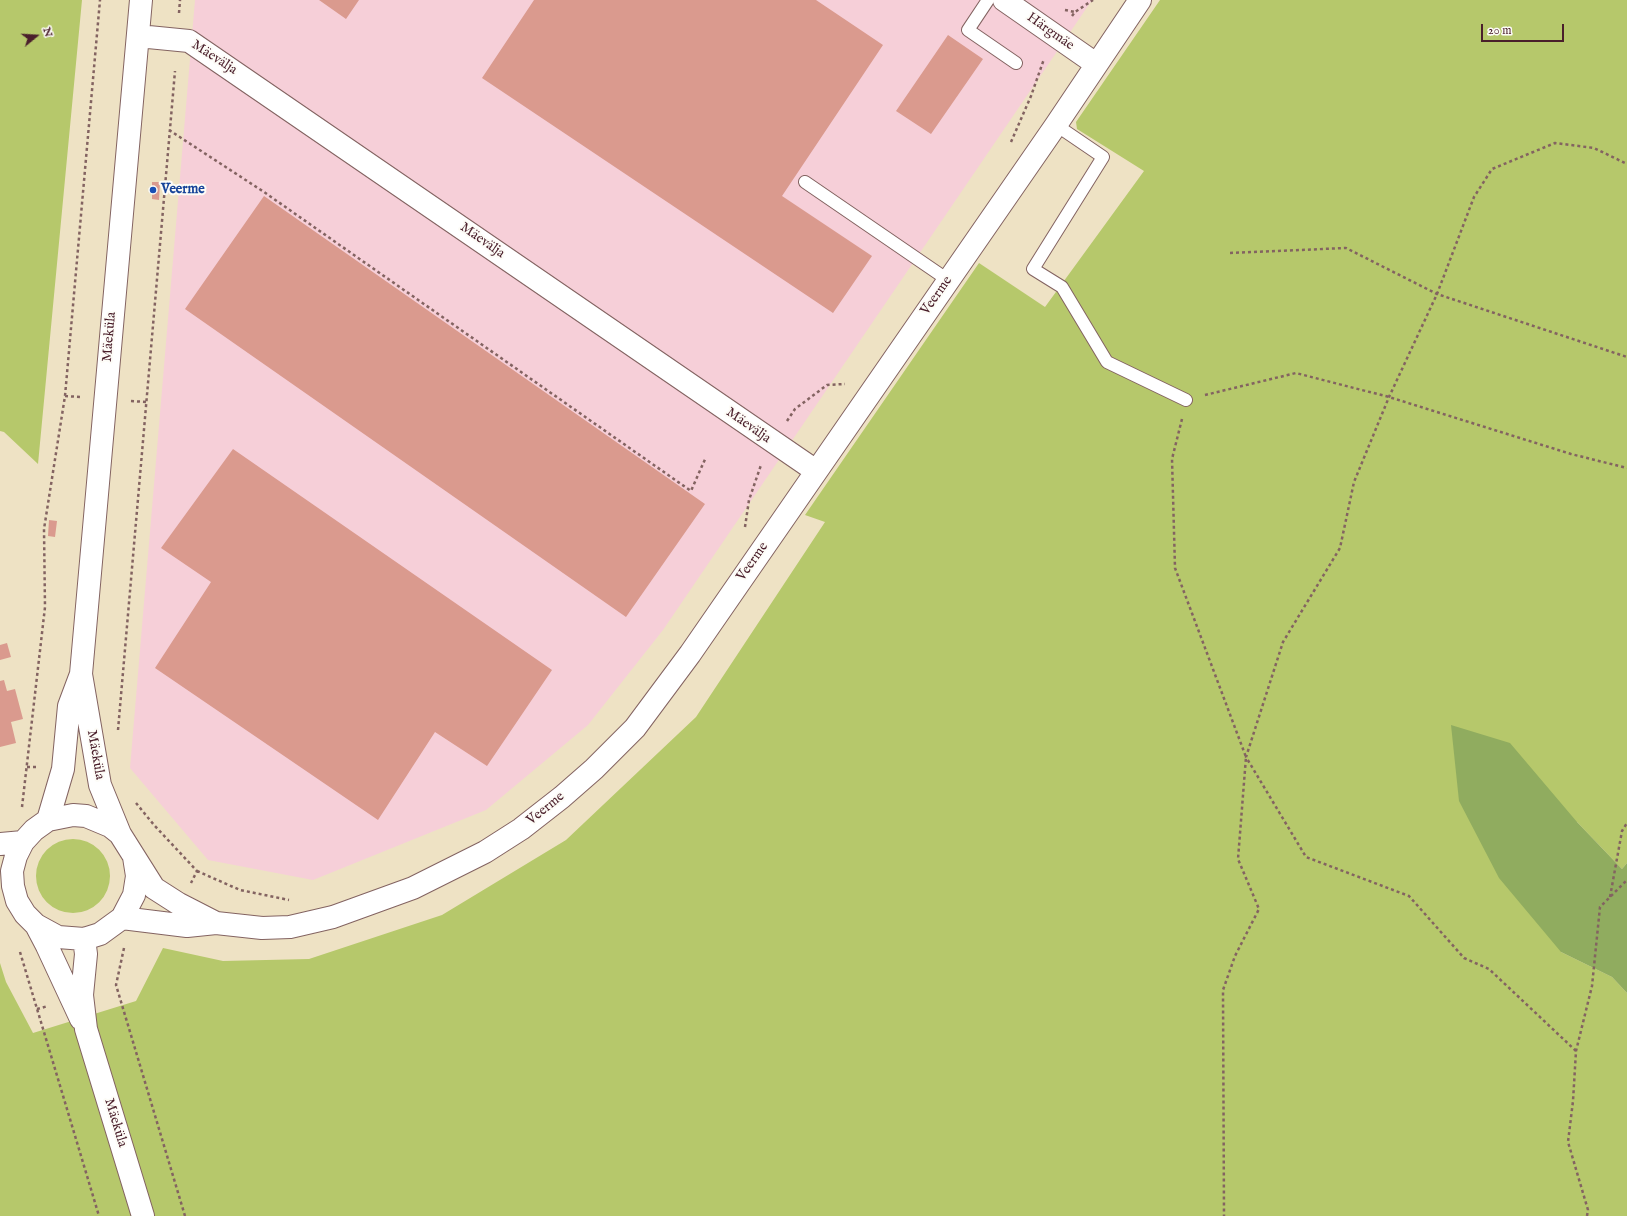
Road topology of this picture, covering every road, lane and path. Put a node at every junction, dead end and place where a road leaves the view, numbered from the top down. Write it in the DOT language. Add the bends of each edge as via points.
graph roads {
  1 [pos="100,0"];
  2 [pos="141,0"];
  3 [pos="180,0"];
  4 [pos="988,0"];
  5 [pos="1004,0"];
  6 [pos="1093,0"];
  7 [pos="1140,0"];
  8 [pos="179,13"];
  9 [pos="138,36"];
  10 [pos="1058,37"];
  11 [pos="1016,63"];
  12 [pos="1096,64"];
  13 [pos="175,71"];
  14 [pos="1056,125"];
  15 [pos="169,130"];
  16 [pos="1008,149"];
  17 [pos="1627,164"];
  18 [pos="805,182"];
  19 [pos="1230,253"];
  20 [pos="948,280"];
  21 [pos="1437,294"];
  22 [pos="1627,357"];
  23 [pos="848,384"];
  24 [pos="65,396"];
  25 [pos="88,397"];
  26 [pos="1389,397"];
  27 [pos="1186,400"];
  28 [pos="128,401"];
  29 [pos="146,402"];
  30 [pos="774,443"];
  31 [pos="706,457"];
  32 [pos="1627,468"];
  33 [pos="816,471"];
  34 [pos="745,528"];
  35 [pos="81,674"];
  36 [pos="117,735"];
  37 [pos="1246,757"];
  38 [pos="136,802"];
  39 [pos="22,811"];
  40 [pos="48,820"];
  41 [pos="1627,823"];
  42 [pos="120,834"];
  43 [pos="23,842"];
  44 [pos="0,844"];
  45 [pos="134,857"];
  46 [pos="197,871"];
  47 [pos="1627,880"];
  48 [pos="6,884"];
  49 [pos="1610,897"];
  50 [pos="291,900"];
  51 [pos="179,904"];
  52 [pos="122,918"];
  53 [pos="216,923"];
  54 [pos="36,925"];
  55 [pos="84,939"];
  56 [pos="18,945"];
  57 [pos="124,946"];
  58 [pos="86,1029"];
  59 [pos="1576,1051"];
  60 [pos="99,1216"];
  61 [pos="143,1216"];
  62 [pos="185,1216"];
  63 [pos="1224,1216"];
  64 [pos="1587,1216"];
  1 -- 24 [label="path"];
  2 -- 9 [label="street, Mäeküla"];
  3 -- 8 [label="path"];
  4 -- 11 [label="lane" via="968,30"];
  5 -- 10 [label="street, Härgmäe"];
  6 -- 10 [label="path" via="1075,12"];
  7 -- 12 [label="street, Veerme"];
  9 -- 30 [label="street, Mäevälja" via="189,41"];
  9 -- 35 [label="street, Mäeküla"];
  10 -- 12 [label="street, Härgmäe"];
  10 -- 16 [label="path" via="1039,69 1031,96"];
  12 -- 14 [label="street, Veerme"];
  13 -- 15 [label="path"];
  14 -- 20 [label="street, Veerme"];
  14 -- 27 [label="lane" via="1103,157 1033,269 1062,287 1107,362"];
  15 -- 29 [label="path"];
  15 -- 31 [label="path" via="264,192 691,491"];
  17 -- 21 [label="path" via="1594,148 1554,143 1492,170 1474,197"];
  18 -- 20 [label="lane"];
  19 -- 21 [label="path" via="1346,248"];
  20 -- 33 [label="street, Veerme"];
  21 -- 22 [label="path"];
  21 -- 26 [label="path"];
  23 -- 30 [label="path" via="827,384 795,409"];
  24 -- 25 [label="path"];
  24 -- 39 [label="path" via="44,529 45,607"];
  26 -- 27 [label="path" via="1296,373"];
  26 -- 32 [label="path" via="1571,454"];
  26 -- 37 [label="path" via="1354,482 1340,548 1284,642"];
  27 -- 37 [label="path" via="1172,460 1175,568"];
  28 -- 29 [label="path"];
  29 -- 36 [label="path"];
  30 -- 33 [label="street, Mäevälja"];
  30 -- 34 [label="path" via="762,462 749,500"];
  33 -- 53 [label="street, Veerme" via="636,728 578,783 521,829 485,852 413,888 333,917 290,927 262,928"];
  35 -- 40 [label="street, Mäeküla" via="69,706 63,769"];
  35 -- 42 [label="street, Mäeküla" via="100,785"];
  37 -- 59 [label="path" via="1306,857 1409,896 1464,958 1489,969"];
  37 -- 63 [label="path" via="1238,859 1259,909 1223,990"];
  38 -- 46 [label="path"];
  40 -- 42 [label="street" via="73,814 86,816 110,826"];
  40 -- 43 [label="street"];
  41 -- 49 [label="path" via="1622,831"];
  42 -- 45 [label="street"];
  43 -- 44 [label="street"];
  43 -- 48 [label="street"];
  45 -- 51 [label="street" via="154,888"];
  45 -- 52 [label="street" via="137,876 134,895"];
  46 -- 50 [label="path" via="240,890"];
  46 -- 51 [label="path"];
  47 -- 49 [label="path"];
  48 -- 54 [label="street" via="25,914"];
  49 -- 59 [label="path" via="1600,907 1592,986"];
  51 -- 53 [label="street"];
  52 -- 53 [label="street" via="187,926"];
  52 -- 55 [label="street" via="100,934"];
  54 -- 55 [label="street" via="58,937"];
  54 -- 58 [label="street, Mäeküla"];
  55 -- 58 [label="street, Mäeküla" via="86,954 82,995"];
  56 -- 60 [label="path"];
  57 -- 62 [label="path" via="116,985"];
  58 -- 61 [label="street, Mäeküla"];
  59 -- 64 [label="path" via="1568,1142 1588,1210"];
}
